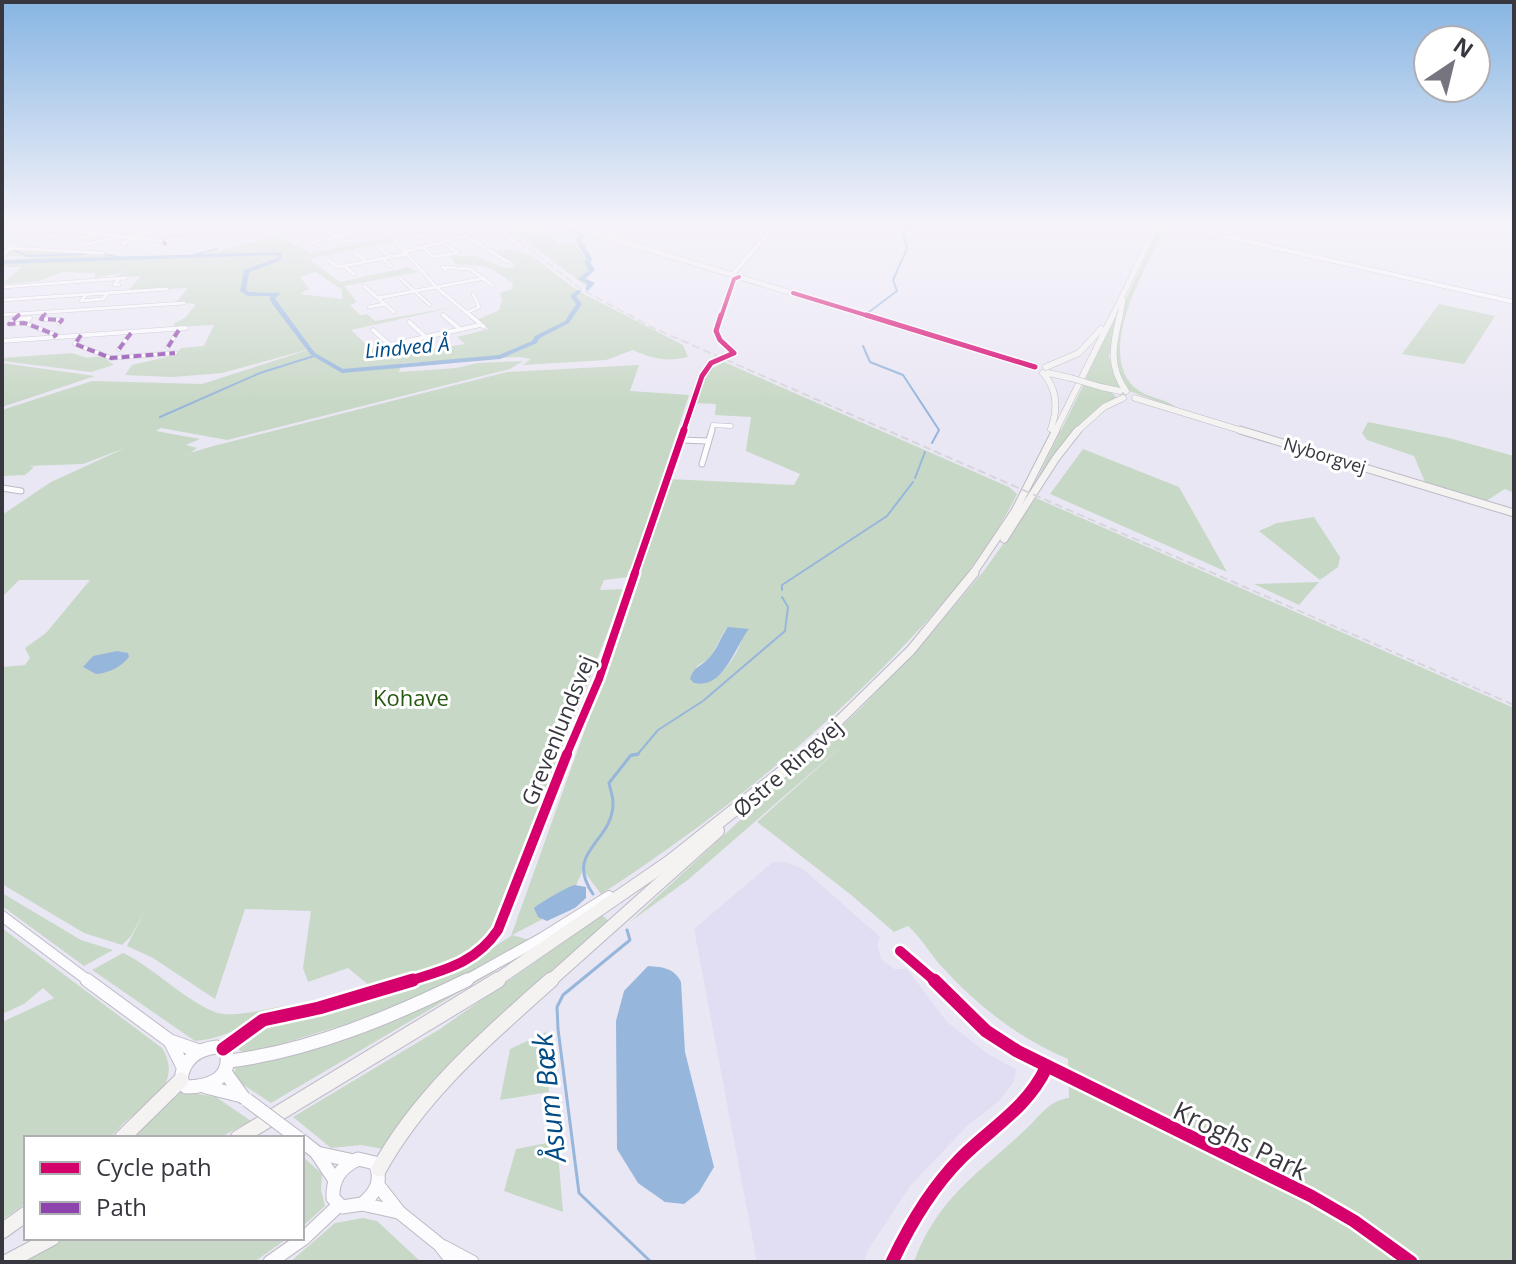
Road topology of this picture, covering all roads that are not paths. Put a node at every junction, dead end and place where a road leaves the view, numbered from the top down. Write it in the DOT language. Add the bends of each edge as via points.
graph roads {
  1 [pos="36,284"];
  2 [pos="406,284"];
  3 [pos="433,284"];
  4 [pos="452,284"];
  5 [pos="732,284"];
  6 [pos="762,284"];
  7 [pos="1129,284"];
  8 [pos="1435,284"];
  9 [pos="364,286"];
  10 [pos="436,287"];
  11 [pos="3,288"];
  12 [pos="167,289"];
  13 [pos="158,290"];
  14 [pos="413,291"];
  15 [pos="1125,292"];
  16 [pos="107,294"];
  17 [pos="473,294"];
  18 [pos="86,295"];
  19 [pos="153,297"];
  20 [pos="378,298"];
  21 [pos="2,300"];
  22 [pos="1514,302"];
  23 [pos="184,303"];
  24 [pos="384,304"];
  25 [pos="430,305"];
  26 [pos="369,307"];
  27 [pos="394,312"];
  28 [pos="46,313"];
  29 [pos="466,313"];
  30 [pos="20,314"];
  31 [pos="1114,314"];
  32 [pos="2,315"];
  33 [pos="443,315"];
  34 [pos="14,320"];
  35 [pos="409,322"];
  36 [pos="59,323"];
  37 [pos="460,329"];
  38 [pos="373,330"];
  39 [pos="131,333"];
  40 [pos="81,335"];
  41 [pos="56,337"];
  42 [pos="427,337"];
  43 [pos="2,341"];
  44 [pos="75,344"];
  45 [pos="438,344"];
  46 [pos="168,347"];
  47 [pos="119,349"];
  48 [pos="175,353"];
  49 [pos="1047,371"];
  50 [pos="1122,394"];
  51 [pos="731,426"];
  52 [pos="680,440"];
  53 [pos="708,441"];
  54 [pos="702,464"];
  55 [pos="1038,468"];
  56 [pos="2,488"];
  57 [pos="21,491"];
  58 [pos="1514,513"];
  59 [pos="978,568"];
  60 [pos="740,809"];
  61 [pos="682,852"];
  62 [pos="2,916"];
  63 [pos="900,951"];
  64 [pos="170,1041"];
  65 [pos="199,1051"];
  66 [pos="226,1061"];
  67 [pos="1046,1068"];
  68 [pos="182,1074"];
  69 [pos="206,1087"];
  70 [pos="245,1098"];
  71 [pos="124,1136"];
  72 [pos="241,1136"];
  73 [pos="295,1136"];
  74 [pos="306,1144"];
  75 [pos="354,1161"];
  76 [pos="379,1169"];
  77 [pos="334,1179"];
  78 [pos="378,1185"];
  79 [pos="362,1204"];
  80 [pos="339,1205"];
  81 [pos="399,1212"];
  82 [pos="24,1215"];
  83 [pos="2,1231"];
  84 [pos="304,1238"];
  85 [pos="48,1240"];
  86 [pos="302,1240"];
  87 [pos="440,1245"];
  88 [pos="7,1262"];
  89 [pos="270,1262"];
  90 [pos="453,1262"];
  91 [pos="472,1262"];
  92 [pos="892,1262"];
  93 [pos="1411,1262"];
  1 -- 11 [label="street"];
  2 -- 14 [label="street"];
  3 -- 10 [label="street"];
  4 -- 10 [label="street"];
  5 -- 52 [label="street, Grevenlundsvej, bridge" via="716,331 734,351 702,376"];
  6 -- 49 [label="main road"];
  7 -- 15 [label="main road, Østre Ringvej"];
  8 -- 22 [label="street"];
  9 -- 20 [label="street"];
  10 -- 14 [label="street"];
  10 -- 29 [label="street"];
  12 -- 13 [label="street"];
  13 -- 16 [label="street"];
  13 -- 19 [label="street"];
  14 -- 20 [label="street"];
  14 -- 25 [label="street"];
  15 -- 31 [label="main road, Østre Ringvej"];
  15 -- 50 [label="main road" via="1112,350"];
  16 -- 18 [label="street"];
  16 -- 18 [label="street" via="81,301"];
  17 -- 29 [label="street" via="479,307"];
  18 -- 21 [label="street"];
  20 -- 24 [label="street"];
  23 -- 28 [label="street"];
  24 -- 26 [label="street"];
  24 -- 27 [label="street"];
  28 -- 30 [label="street"];
  28 -- 36 [label="street" via="41,319 62,320"];
  29 -- 37 [label="street" via="482,326"];
  30 -- 32 [label="street"];
  30 -- 34 [label="street"];
  31 -- 49 [label="main road" via="1079,353"];
  31 -- 55 [label="main road, Østre Ringvej"];
  32 -- 34 [label="street"];
  33 -- 37 [label="street"];
  34 -- 41 [label="street" via="9,324 25,323"];
  35 -- 42 [label="street"];
  37 -- 42 [label="street"];
  38 -- 42 [label="street" via="390,345"];
  39 -- 40 [label="street"];
  39 -- 46 [label="street" via="183,328"];
  39 -- 47 [label="street"];
  40 -- 41 [label="street"];
  40 -- 44 [label="street"];
  41 -- 43 [label="street"];
  41 -- 44 [label="street"];
  42 -- 45 [label="street"];
  44 -- 48 [label="street" via="111,358"];
  49 -- 50 [label="main road, bridge"];
  49 -- 55 [label="main road" via="1057,403"];
  50 -- 58 [label="main road, Nyborgvej"];
  50 -- 59 [label="main road" via="1073,433 1018,520"];
  51 -- 53 [label="street" via="713,425"];
  52 -- 53 [label="street"];
  52 -- 66 [label="street, Grevenlundsvej" via="599,679 488,945 464,964 263,1020"];
  53 -- 54 [label="street"];
  55 -- 59 [label="main road, Østre Ringvej"];
  56 -- 57 [label="street"];
  59 -- 60 [label="main road, Østre Ringvej" via="880,683"];
  60 -- 61 [label="main road, Østre Ringvej"];
  60 -- 76 [label="main road" via="680,869 484,1040 392,1143"];
  61 -- 66 [label="street" via="505,962 442,994 302,1046"];
  61 -- 72 [label="main road, Østre Ringvej" via="450,1011"];
  62 -- 64 [label="street"];
  63 -- 67 [label="street, Kroghs Park" via="986,1031"];
  64 -- 65 [label="street"];
  64 -- 68 [label="street"];
  65 -- 66 [label="street" via="213,1047"];
  65 -- 68 [label="street"];
  66 -- 69 [label="street"];
  66 -- 70 [label="street"];
  67 -- 92 [label="street" via="1036,1091 940,1181 910,1223"];
  67 -- 93 [label="street, Kroghs Park" via="1311,1196"];
  68 -- 69 [label="street" via="189,1089"];
  68 -- 71 [label="main road"];
  69 -- 70 [label="street"];
  70 -- 73 [label="street, bridge"];
  74 -- 75 [label="street"];
  74 -- 77 [label="street"];
  75 -- 76 [label="street" via="369,1160"];
  75 -- 77 [label="street"];
  76 -- 78 [label="street"];
  77 -- 80 [label="street" via="332,1194"];
  78 -- 79 [label="street"];
  78 -- 81 [label="street"];
  79 -- 80 [label="street"];
  79 -- 81 [label="street"];
  80 -- 84 [label="street"];
  81 -- 87 [label="street"];
  82 -- 83 [label="main road"];
  85 -- 88 [label="main road"];
  86 -- 89 [label="street"];
  87 -- 90 [label="street"];
  87 -- 91 [label="street"];
}
